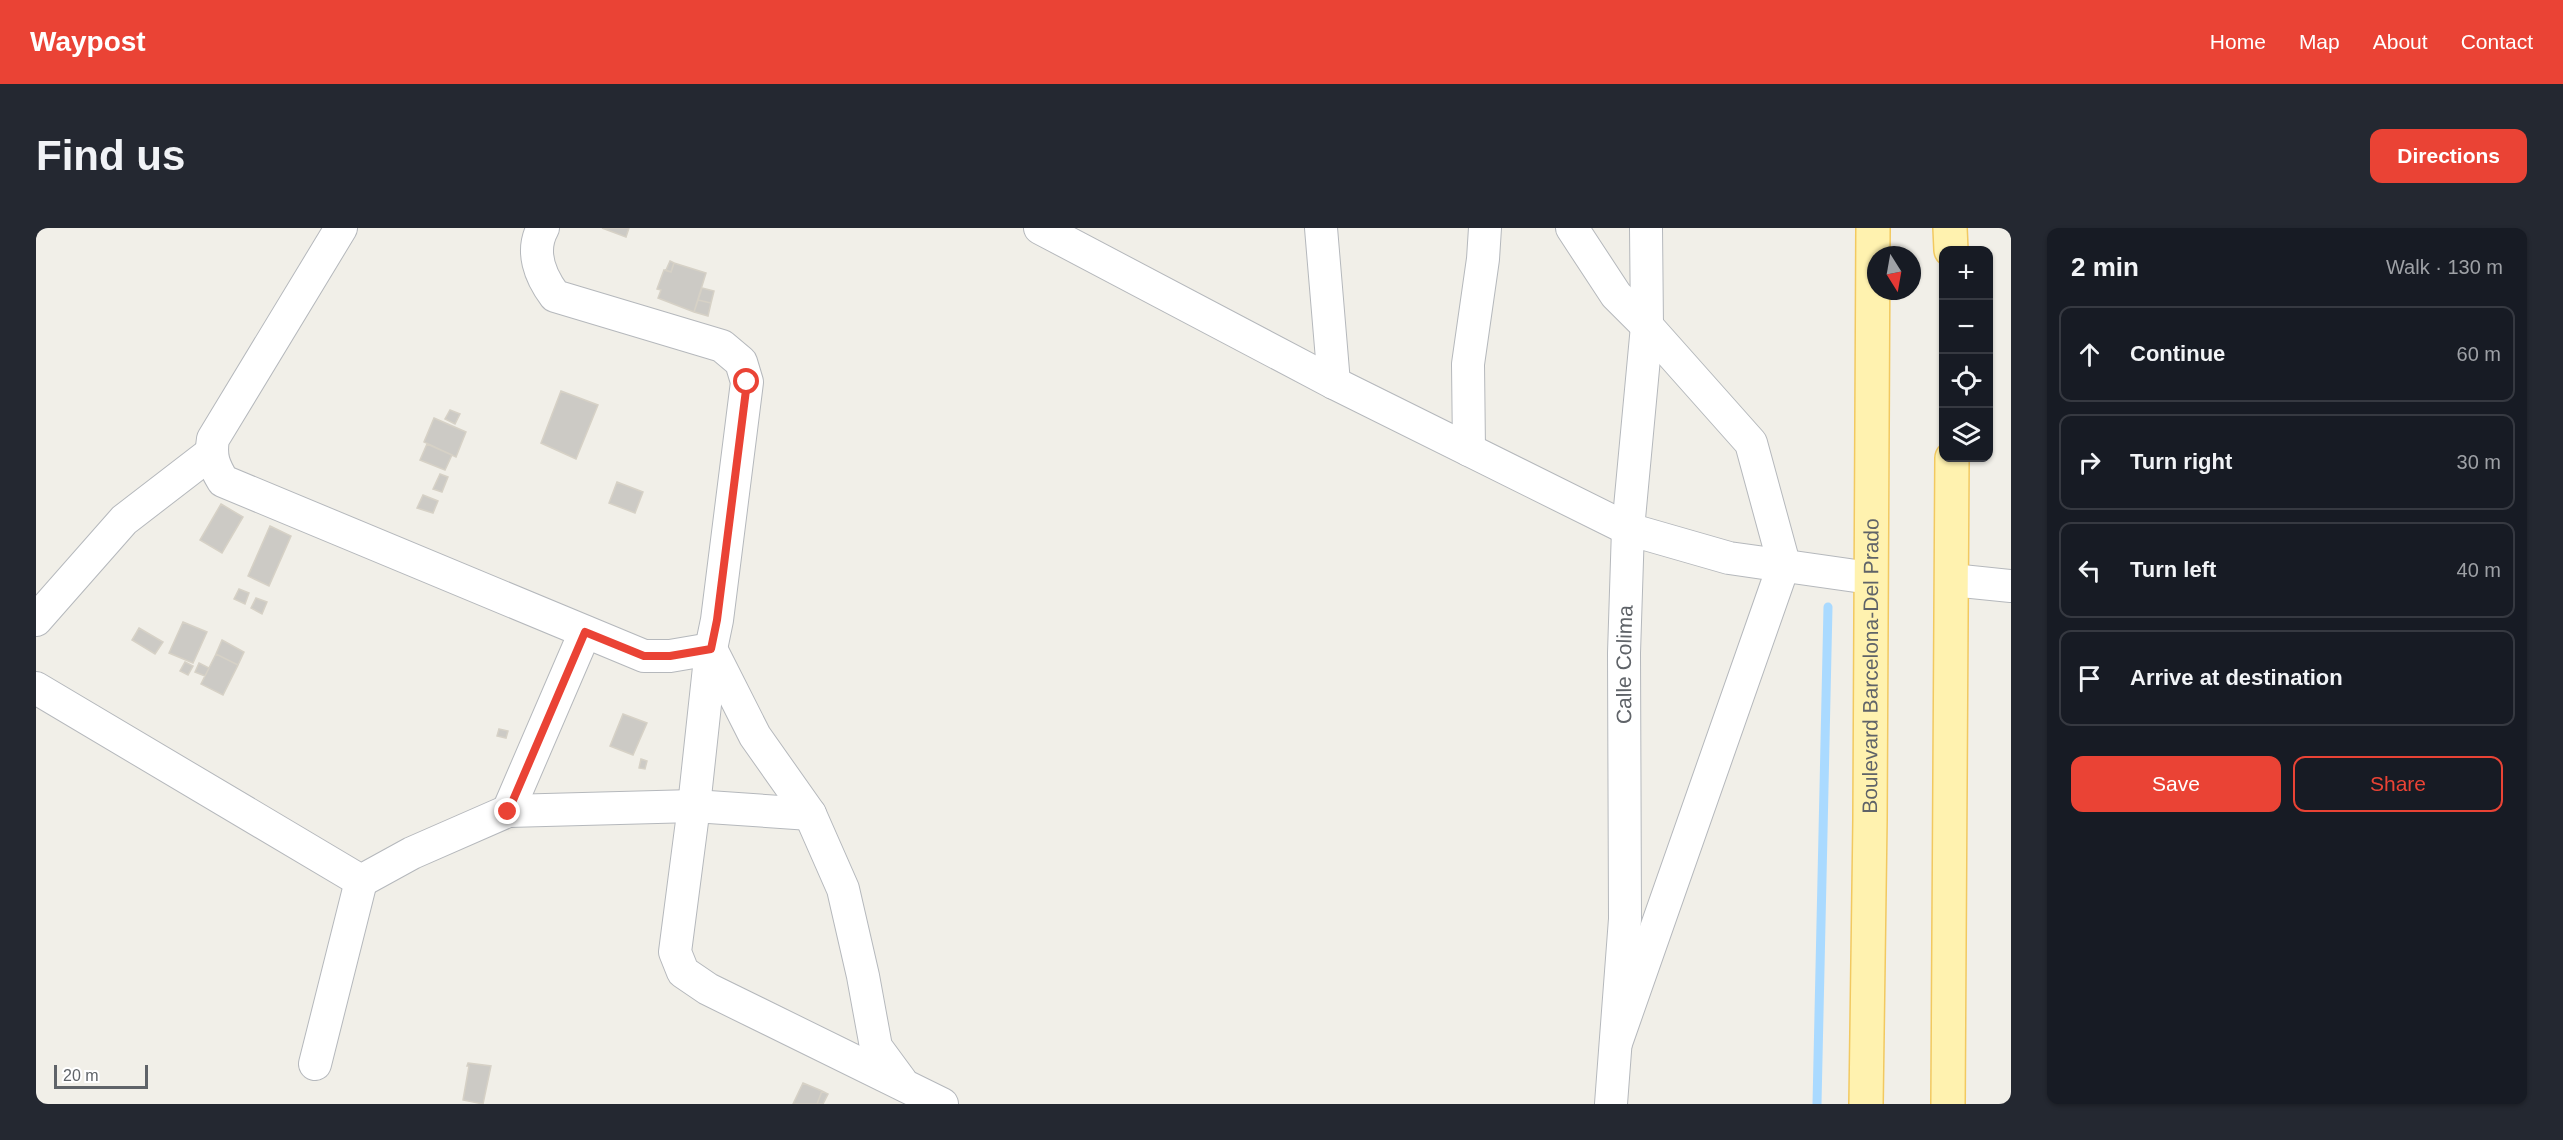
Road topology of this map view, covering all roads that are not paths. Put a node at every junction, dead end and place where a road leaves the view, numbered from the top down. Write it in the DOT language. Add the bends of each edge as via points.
graph roads {
  1 [pos="341,228"];
  2 [pos="543,228"];
  3 [pos="1040,228"];
  4 [pos="1321,228"];
  5 [pos="1485,228"];
  6 [pos="1572,228"];
  7 [pos="1646,228"];
  8 [pos="1873,228"];
  9 [pos="1950,228"];
  10 [pos="1951,246"];
  11 [pos="1647,326"];
  12 [pos="1334,383"];
  13 [pos="1469,450"];
  14 [pos="211,453"];
  15 [pos="1952,462"];
  16 [pos="1628,529"];
  17 [pos="1784,564"];
  18 [pos="1870,578"];
  19 [pos="1952,580"];
  20 [pos="2011,586"];
  21 [pos="36,620"];
  22 [pos="585,632"];
  23 [pos="711,649"];
  24 [pos="36,688"];
  25 [pos="694,806"];
  26 [pos="508,812"];
  27 [pos="810,814"];
  28 [pos="361,881"];
  29 [pos="1616,1043"];
  30 [pos="315,1064"];
  31 [pos="904,1086"];
  32 [pos="942,1104"];
  33 [pos="1611,1104"];
  34 [pos="1866,1104"];
  35 [pos="1948,1104"];
  1 -- 14 [label="street" via="213,440"];
  2 -- 23 [label="street" via="537,239 538,263 543,280 555,296 722,346 741,362 747,382"];
  3 -- 12 [label="street"];
  4 -- 12 [label="street"];
  5 -- 13 [label="street" via="1468,364"];
  6 -- 11 [label="street" via="1616,295"];
  7 -- 11 [label="street, Calle Colima"];
  8 -- 18 [label="main road, Boulevard Barcelona-Del Prado"];
  9 -- 10 [label="main road"];
  11 -- 16 [label="street, Calle Colima"];
  11 -- 17 [label="street" via="1751,443"];
  12 -- 13 [label="street"];
  13 -- 16 [label="street"];
  14 -- 21 [label="street" via="124,520"];
  14 -- 22 [label="street" via="223,481 236,488"];
  15 -- 19 [label="main road"];
  16 -- 17 [label="street" via="1729,558"];
  16 -- 29 [label="street, Calle Colima" via="1624,653 1625,919"];
  17 -- 18 [label="street"];
  17 -- 29 [label="street"];
  18 -- 34 [label="main road, Boulevard Barcelona-Del Prado"];
  19 -- 20 [label="street"];
  19 -- 35 [label="main road"];
  22 -- 23 [label="street" via="644,656"];
  22 -- 26 [label="street"];
  23 -- 25 [label="street"];
  23 -- 27 [label="street" via="755,736"];
  24 -- 28 [label="street"];
  25 -- 26 [label="street"];
  25 -- 27 [label="street"];
  25 -- 31 [label="street" via="675,952 683,972 708,989"];
  26 -- 28 [label="street" via="412,853"];
  27 -- 31 [label="street" via="843,889 876,1047"];
  28 -- 30 [label="street"];
  29 -- 33 [label="street, Calle Colima"];
  31 -- 32 [label="street"];
}
